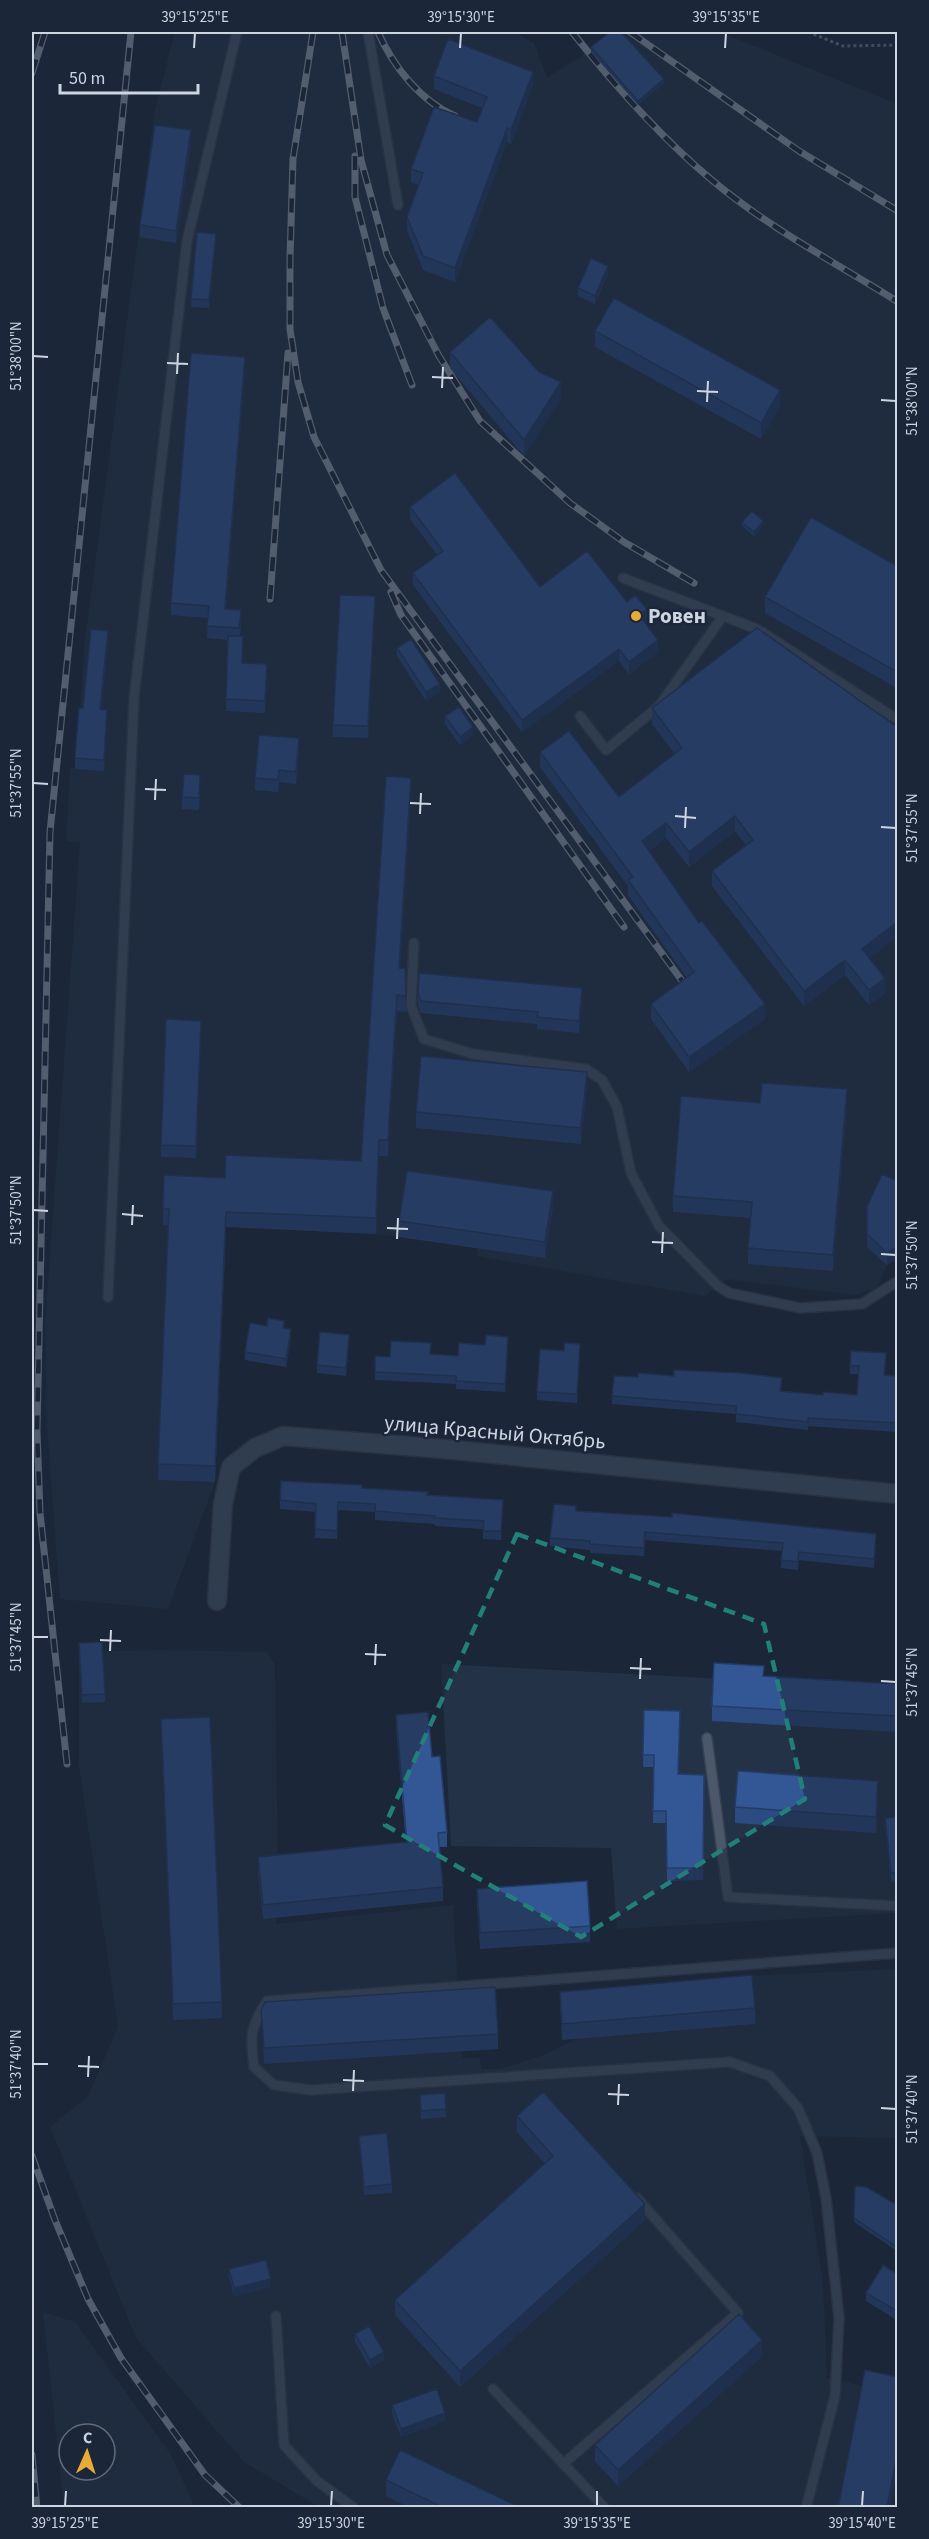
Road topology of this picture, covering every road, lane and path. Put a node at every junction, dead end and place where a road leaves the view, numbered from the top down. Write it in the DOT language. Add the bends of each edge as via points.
graph roads {
  1 [pos="237,32"];
  2 [pos="368,32"];
  3 [pos="808,32"];
  4 [pos="897,45"];
  5 [pos="398,205"];
  6 [pos="623,578"];
  7 [pos="723,616"];
  8 [pos="580,716"];
  9 [pos="897,720"];
  10 [pos="414,944"];
  11 [pos="897,1281"];
  12 [pos="108,1297"];
  13 [pos="897,1494"];
  14 [pos="217,1601"];
  15 [pos="707,1738"];
  16 [pos="897,1906"];
  17 [pos="897,1953"];
  18 [pos="632,2192"];
  19 [pos="276,2316"];
  20 [pos="493,2390"];
  21 [pos="563,2464"];
  22 [pos="354,2508"];
  23 [pos="605,2508"];
  24 [pos="806,2508"];
  1 -- 12 [label="lane" via="187,241 134,698"];
  2 -- 5 [label="lane"];
  3 -- 4 [label="path" via="843,46"];
  6 -- 7 [label="lane"];
  7 -- 8 [label="lane" via="659,706 606,750"];
  7 -- 9 [label="lane" via="757,629"];
  10 -- 11 [label="lane" via="411,1006 424,1039 473,1054 586,1069 602,1080 617,1107 631,1173 659,1226 718,1286 729,1293 800,1308 862,1304"];
  13 -- 14 [label="street, улица Красный Октябрь" via="283,1436 255,1448 231,1467 222,1504"];
  15 -- 16 [label="lane" via="728,1897"];
  17 -- 24 [label="lane" via="267,2001 254,2021 254,2067 274,2085 311,2090 730,2062 770,2076 798,2108 817,2152 839,2318 834,2396"];
  18 -- 21 [label="lane" via="738,2313"];
  19 -- 22 [label="lane" via="284,2445 317,2481"];
  20 -- 21 [label="lane"];
  21 -- 23 [label="lane"];
}
